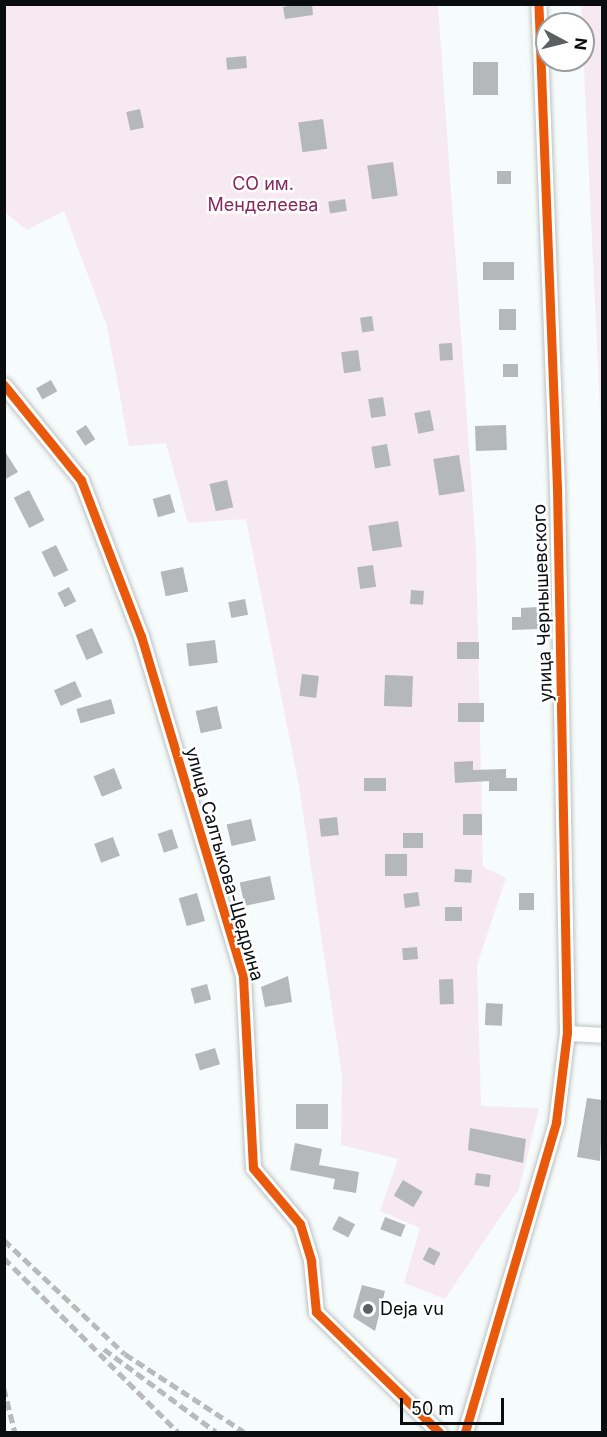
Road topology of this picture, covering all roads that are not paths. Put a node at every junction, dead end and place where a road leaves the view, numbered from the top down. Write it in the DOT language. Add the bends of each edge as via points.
graph roads {
  1 [pos="538,4"];
  2 [pos="4,385"];
  3 [pos="567,1032"];
  4 [pos="603,1035"];
  5 [pos="439,1432"];
  6 [pos="465,1432"];
  1 -- 3 [label="street, улица Чернышевского" via="557,488"];
  2 -- 5 [label="street, улица Салтыкова-Щедрина" via="81,480 141,636 243,977 253,1168 300,1224 311,1262 316,1312"];
  3 -- 4 [label="street"];
  3 -- 6 [label="street, улица Чернышевского" via="556,1122"];
}
